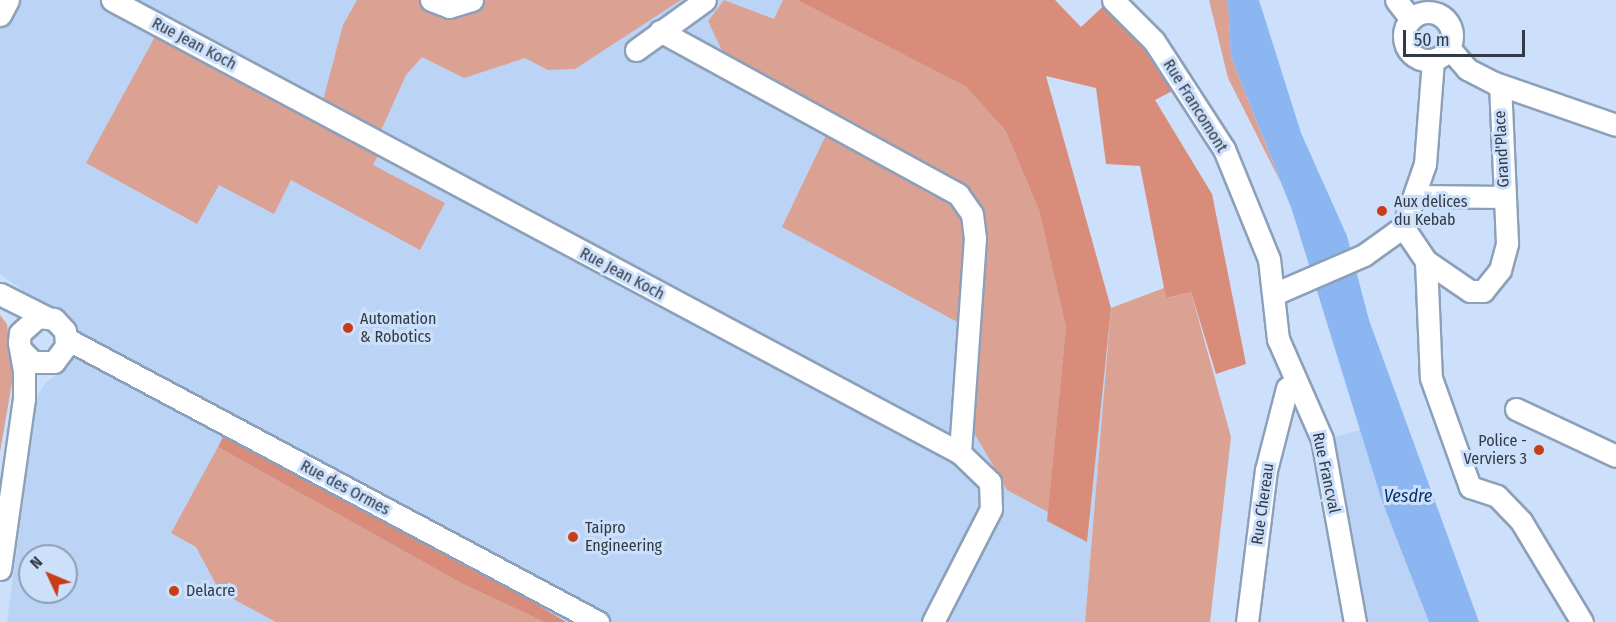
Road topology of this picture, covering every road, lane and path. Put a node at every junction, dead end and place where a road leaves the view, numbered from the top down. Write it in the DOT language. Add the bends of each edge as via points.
graph roads {
  1 [pos="8,0"];
  2 [pos="112,0"];
  3 [pos="431,0"];
  4 [pos="472,0"];
  5 [pos="705,0"];
  6 [pos="1113,0"];
  7 [pos="1396,0"];
  8 [pos="1438,6"];
  9 [pos="0,15"];
  10 [pos="1411,19"];
  11 [pos="660,31"];
  12 [pos="636,50"];
  13 [pos="1441,54"];
  14 [pos="1500,85"];
  15 [pos="1616,125"];
  16 [pos="1416,196"];
  17 [pos="1505,197"];
  18 [pos="1402,227"];
  19 [pos="1426,261"];
  20 [pos="1281,289"];
  21 [pos="0,294"];
  22 [pos="0,302"];
  23 [pos="46,317"];
  24 [pos="67,339"];
  25 [pos="21,342"];
  26 [pos="92,354"];
  27 [pos="51,363"];
  28 [pos="1287,388"];
  29 [pos="24,399"];
  30 [pos="1516,409"];
  31 [pos="960,453"];
  32 [pos="1616,456"];
  33 [pos="0,569"];
  34 [pos="598,622"];
  35 [pos="933,622"];
  36 [pos="1247,622"];
  37 [pos="1355,622"];
  38 [pos="1582,622"];
  1 -- 9 [label="street"];
  2 -- 31 [label="street, Rue Jean Koch"];
  3 -- 4 [label="street" via="449,7"];
  5 -- 11 [label="street"];
  6 -- 20 [label="street, Rue Francomont" via="1154,41 1224,149"];
  7 -- 10 [label="street"];
  8 -- 10 [label="street, Grand'Place"];
  8 -- 13 [label="street, Grand'Place" via="1452,30"];
  10 -- 13 [label="street, Grand'Place" via="1404,33 1406,48 1417,58"];
  11 -- 12 [label="street"];
  11 -- 31 [label="street" via="958,194 972,214 975,238"];
  13 -- 14 [label="street, Grand'Place"];
  13 -- 16 [label="street, Grand'Place" via="1425,164"];
  14 -- 15 [label="street, Grand'Place"];
  14 -- 17 [label="street, Grand'Place"];
  16 -- 17 [label="street, Grand'Place"];
  16 -- 18 [label="street, Grand'Place"];
  17 -- 19 [label="street" via="1507,243 1500,270 1483,291 1470,291"];
  18 -- 19 [label="street"];
  18 -- 20 [label="street, Grand'Place" via="1364,255"];
  19 -- 38 [label="street" via="1431,378 1470,487 1497,496 1521,521"];
  20 -- 37 [label="street, Rue Francval" via="1278,339 1322,439"];
  21 -- 23 [label="street"];
  22 -- 25 [label="street"];
  23 -- 24 [label="street" via="61,324"];
  23 -- 25 [label="street" via="30,321"];
  24 -- 26 [label="street, Rue des Ormes"];
  24 -- 27 [label="street"];
  25 -- 27 [label="street" via="33,362"];
  25 -- 29 [label="street"];
  26 -- 27 [label="street"];
  26 -- 34 [label="street, Rue des Ormes"];
  27 -- 29 [label="street"];
  28 -- 36 [label="street, Rue Chereau" via="1266,470"];
  29 -- 33 [label="street"];
  30 -- 32 [label="street"];
  31 -- 35 [label="street, Rue Jean Koch" via="990,482 991,509"];
}
